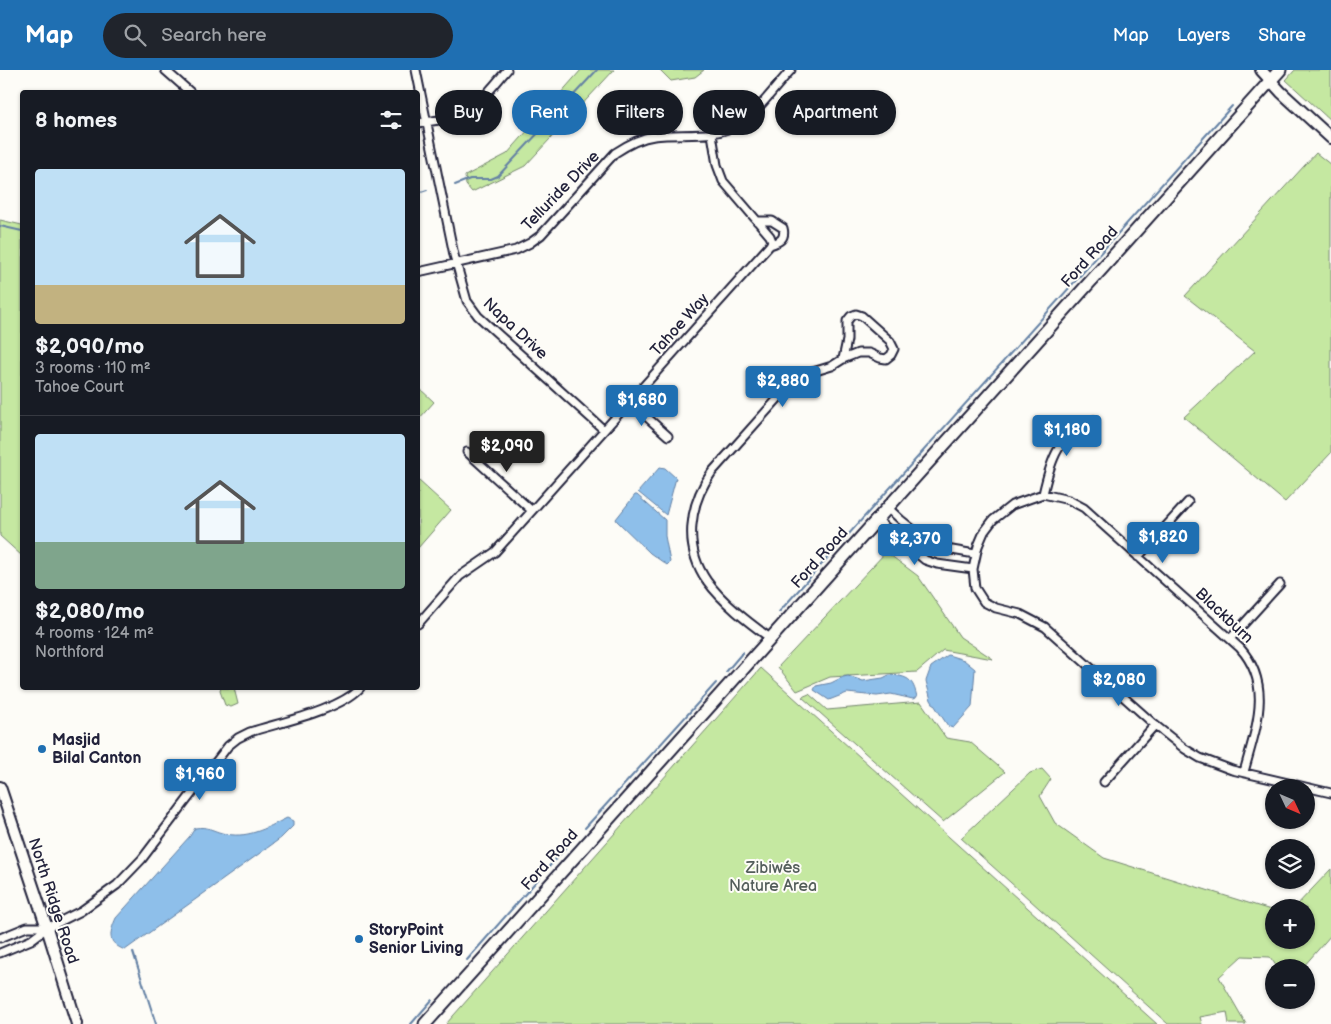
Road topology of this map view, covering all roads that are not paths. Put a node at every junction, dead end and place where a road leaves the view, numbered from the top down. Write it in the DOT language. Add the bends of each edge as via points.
graph roads {
  1 [pos="165,70"];
  2 [pos="416,70"];
  3 [pos="508,70"];
  4 [pos="791,70"];
  5 [pos="1261,70"];
  6 [pos="1280,70"];
  7 [pos="1271,80"];
  8 [pos="188,90"];
  9 [pos="765,99"];
  10 [pos="427,122"];
  11 [pos="420,123"];
  12 [pos="693,135"];
  13 [pos="712,135"];
  14 [pos="1331,138"];
  15 [pos="757,221"];
  16 [pos="770,245"];
  17 [pos="456,263"];
  18 [pos="420,272"];
  19 [pos="843,359"];
  20 [pos="630,402"];
  21 [pos="1094,420"];
  22 [pos="604,430"];
  23 [pos="668,436"];
  24 [pos="467,452"];
  25 [pos="1043,494"];
  26 [pos="1188,502"];
  27 [pos="888,507"];
  28 [pos="532,510"];
  29 [pos="876,519"];
  30 [pos="975,554"];
  31 [pos="1138,557"];
  32 [pos="973,569"];
  33 [pos="1280,584"];
  34 [pos="420,622"];
  35 [pos="770,638"];
  36 [pos="1230,639"];
  37 [pos="358,690"];
  38 [pos="1156,725"];
  39 [pos="1244,772"];
  40 [pos="1104,782"];
  41 [pos="0,787"];
  42 [pos="1331,793"];
  43 [pos="47,928"];
  44 [pos="0,938"];
  45 [pos="0,953"];
  46 [pos="77,1024"];
  47 [pos="425,1024"];
  1 -- 8 [label="street"];
  2 -- 10 [label="street, Napa Drive"];
  3 -- 10 [label="street" via="466,111"];
  4 -- 9 [label="street"];
  5 -- 7 [label="street"];
  6 -- 7 [label="main road, Ford Road"];
  7 -- 14 [label="street"];
  7 -- 27 [label="main road, Ford Road"];
  10 -- 11 [label="street"];
  10 -- 17 [label="street, Napa Drive"];
  12 -- 17 [label="street, Telluride Drive" via="654,136 625,146 530,244"];
  13 -- 15 [label="street" via="723,181"];
  15 -- 16 [label="street" via="770,236"];
  15 -- 16 [label="street, Tahoe Way" via="772,221 783,228 783,238"];
  16 -- 20 [label="street, Tahoe Way"];
  17 -- 18 [label="street, Telluride Drive"];
  17 -- 22 [label="street, Napa Drive" via="467,301 478,316"];
  19 -- 19 [label="street" via="863,352 886,359 894,348 890,341 856,314 847,321"];
  19 -- 35 [label="street" via="806,374 790,385 712,472 694,507 692,541 706,580 733,608"];
  20 -- 22 [label="street, Tahoe Way"];
  20 -- 23 [label="street"];
  21 -- 25 [label="street" via="1079,426 1065,440 1050,466"];
  22 -- 28 [label="street, Tahoe Way"];
  24 -- 28 [label="street"];
  25 -- 30 [label="street" via="1012,505 1000,514 984,532"];
  25 -- 31 [label="street, Blackburn" via="1069,500 1084,508"];
  26 -- 31 [label="street"];
  27 -- 29 [label="main road, Ford Road"];
  27 -- 30 [label="street" via="935,547"];
  28 -- 34 [label="street, Tahoe Way" via="495,552 460,576"];
  29 -- 32 [label="street" via="926,560"];
  29 -- 35 [label="main road, Ford Road"];
  30 -- 32 [label="street"];
  31 -- 36 [label="street, Blackburn"];
  32 -- 38 [label="street" via="975,588 984,602 1020,614 1045,627"];
  33 -- 36 [label="street"];
  35 -- 47 [label="main road, Ford Road"];
  36 -- 39 [label="street, Blackburn" via="1250,660 1259,683 1258,716"];
  37 -- 43 [label="street" via="335,705 238,738 228,746 142,859 117,885 81,911"];
  38 -- 39 [label="street" via="1200,758 1222,768"];
  38 -- 40 [label="street"];
  39 -- 42 [label="street"];
  41 -- 43 [label="street, North Ridge Road"];
  43 -- 44 [label="street" via="27,927"];
  43 -- 45 [label="street" via="31,940"];
  43 -- 46 [label="street, North Ridge Road"];
}
